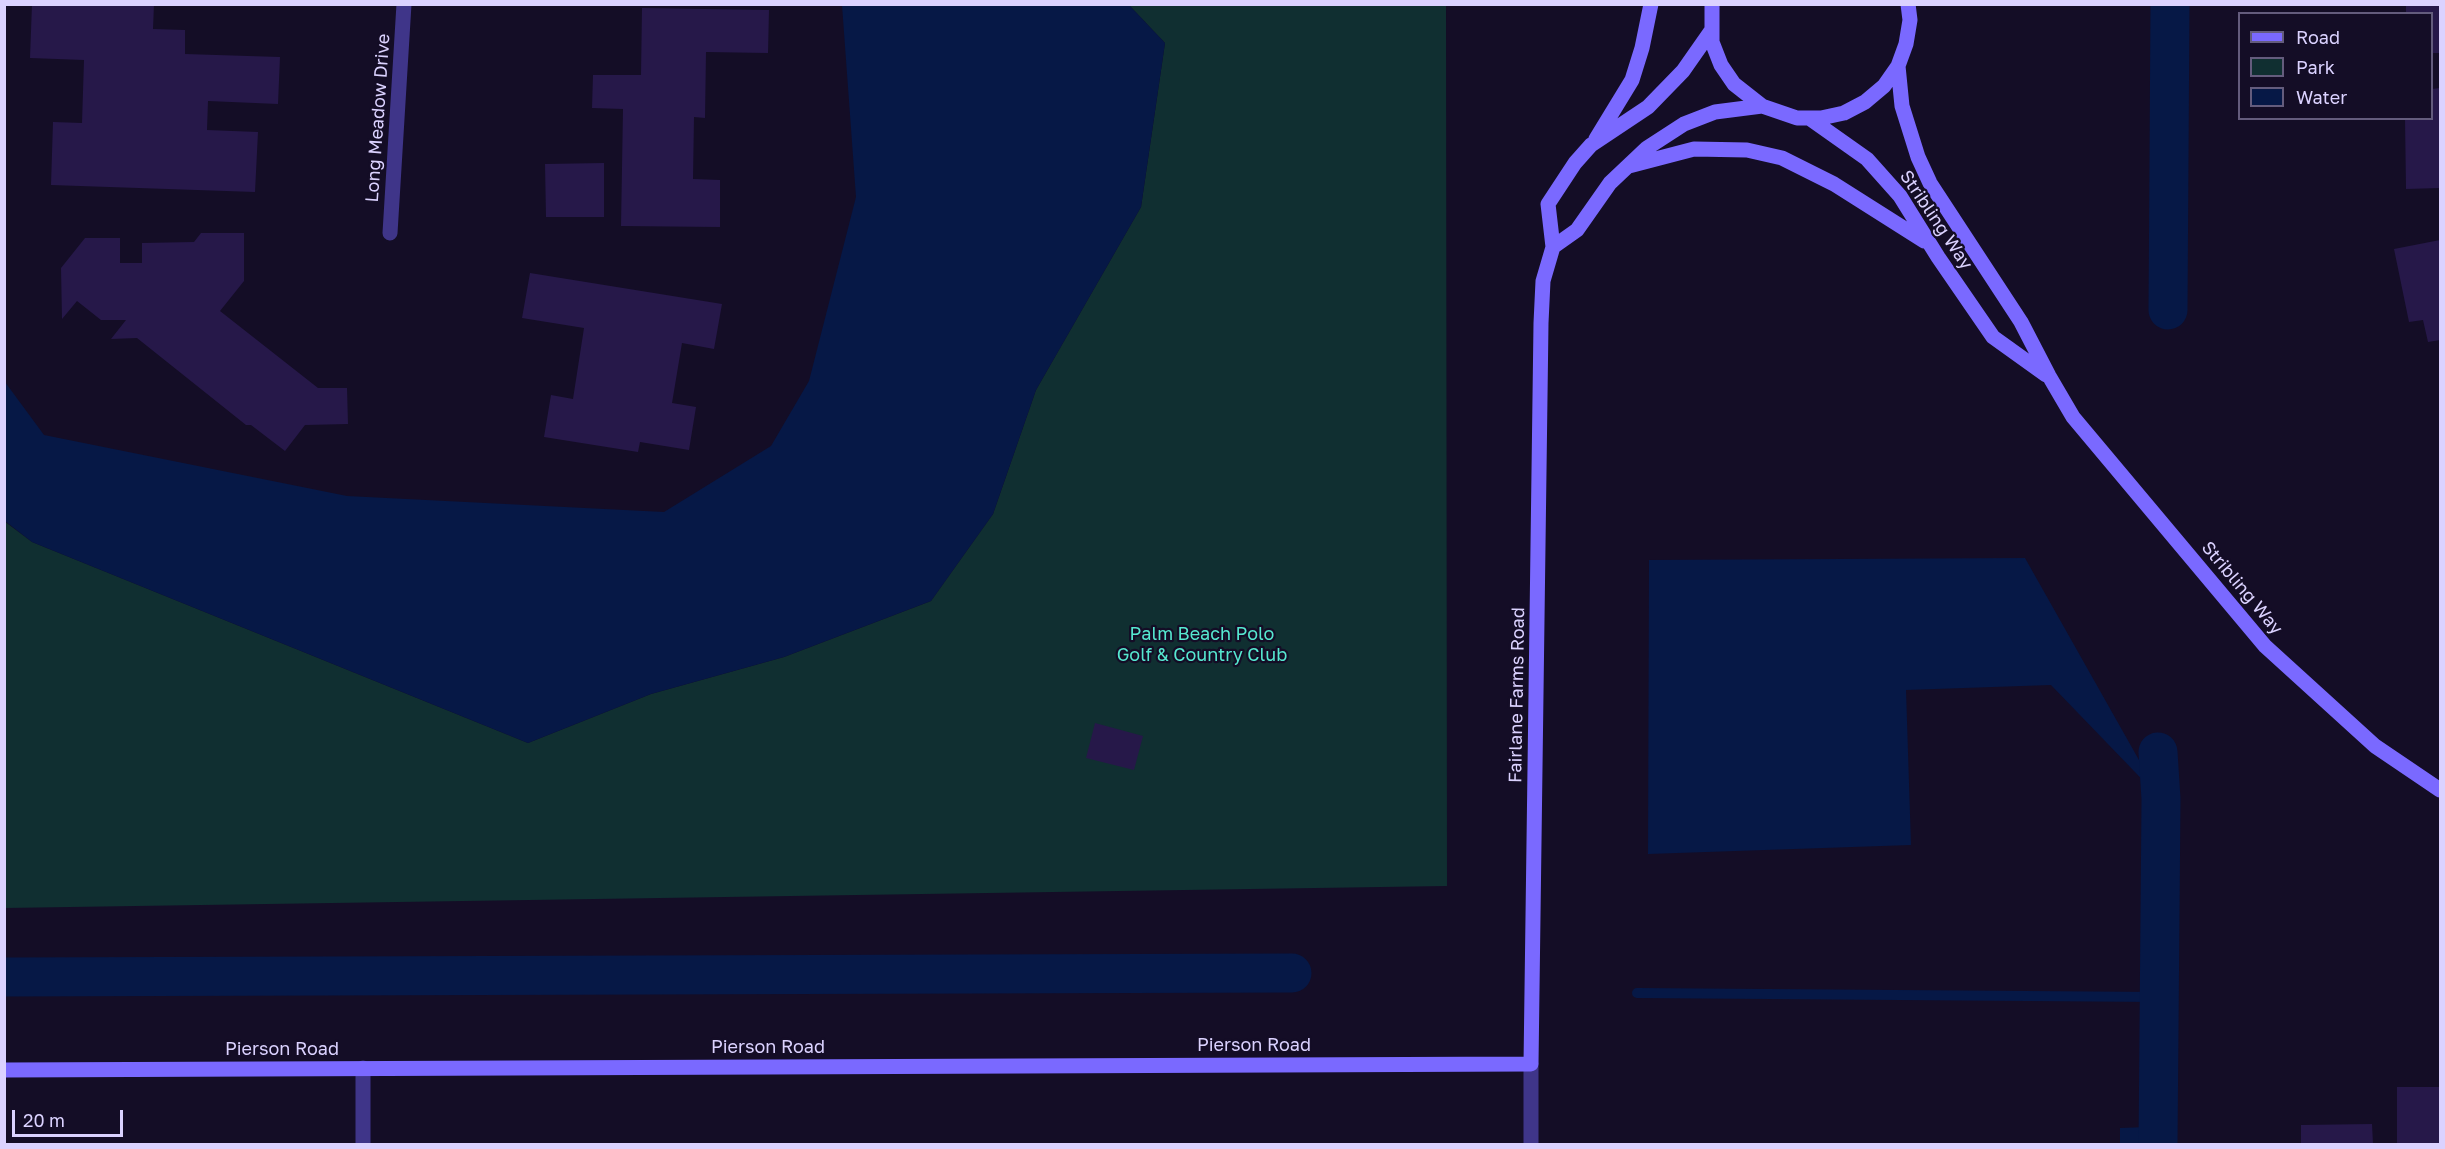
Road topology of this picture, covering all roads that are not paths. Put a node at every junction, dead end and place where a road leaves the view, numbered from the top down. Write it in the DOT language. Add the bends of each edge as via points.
graph roads {
  1 [pos="404,4"];
  2 [pos="1651,4"];
  3 [pos="1712,4"];
  4 [pos="1908,4"];
  5 [pos="1711,31"];
  6 [pos="1898,66"];
  7 [pos="1762,106"];
  8 [pos="1809,118"];
  9 [pos="1591,146"];
  10 [pos="1629,166"];
  11 [pos="390,233"];
  12 [pos="1930,245"];
  13 [pos="1553,247"];
  14 [pos="2049,376"];
  15 [pos="2440,790"];
  16 [pos="1531,1064"];
  17 [pos="363,1068"];
  18 [pos="4,1070"];
  19 [pos="363,1144"];
  20 [pos="1531,1144"];
  1 -- 11 [label="street, Long Meadow Drive"];
  2 -- 9 [label="street" via="1632,80"];
  3 -- 5 [label="street"];
  4 -- 6 [label="street" via="1910,20"];
  5 -- 7 [label="street" via="1727,74 1740,90"];
  5 -- 9 [label="street, Fairlane Farms Road" via="1683,71 1648,107"];
  6 -- 8 [label="street" via="1884,86 1865,102 1844,113"];
  6 -- 14 [label="street, Stribling Way" via="1902,106 1930,183 2022,322"];
  7 -- 8 [label="street"];
  7 -- 10 [label="street" via="1715,112 1684,124 1647,148"];
  8 -- 12 [label="street, Stribling Way" via="1868,159 1900,196"];
  9 -- 13 [label="street, Fairlane Farms Road" via="1548,204"];
  10 -- 12 [label="street" via="1694,149 1747,150 1782,158 1834,184"];
  10 -- 13 [label="street" via="1610,183 1577,230"];
  12 -- 14 [label="street, Stribling Way" via="1994,337"];
  13 -- 16 [label="street, Fairlane Farms Road" via="1543,281 1541,323"];
  14 -- 15 [label="street, Stribling Way" via="2073,417 2265,646 2375,746"];
  16 -- 17 [label="street, Pierson Road"];
  16 -- 20 [label="street, Fairlane Farms Road"];
  17 -- 18 [label="street, Pierson Road"];
  17 -- 19 [label="street"];
}
